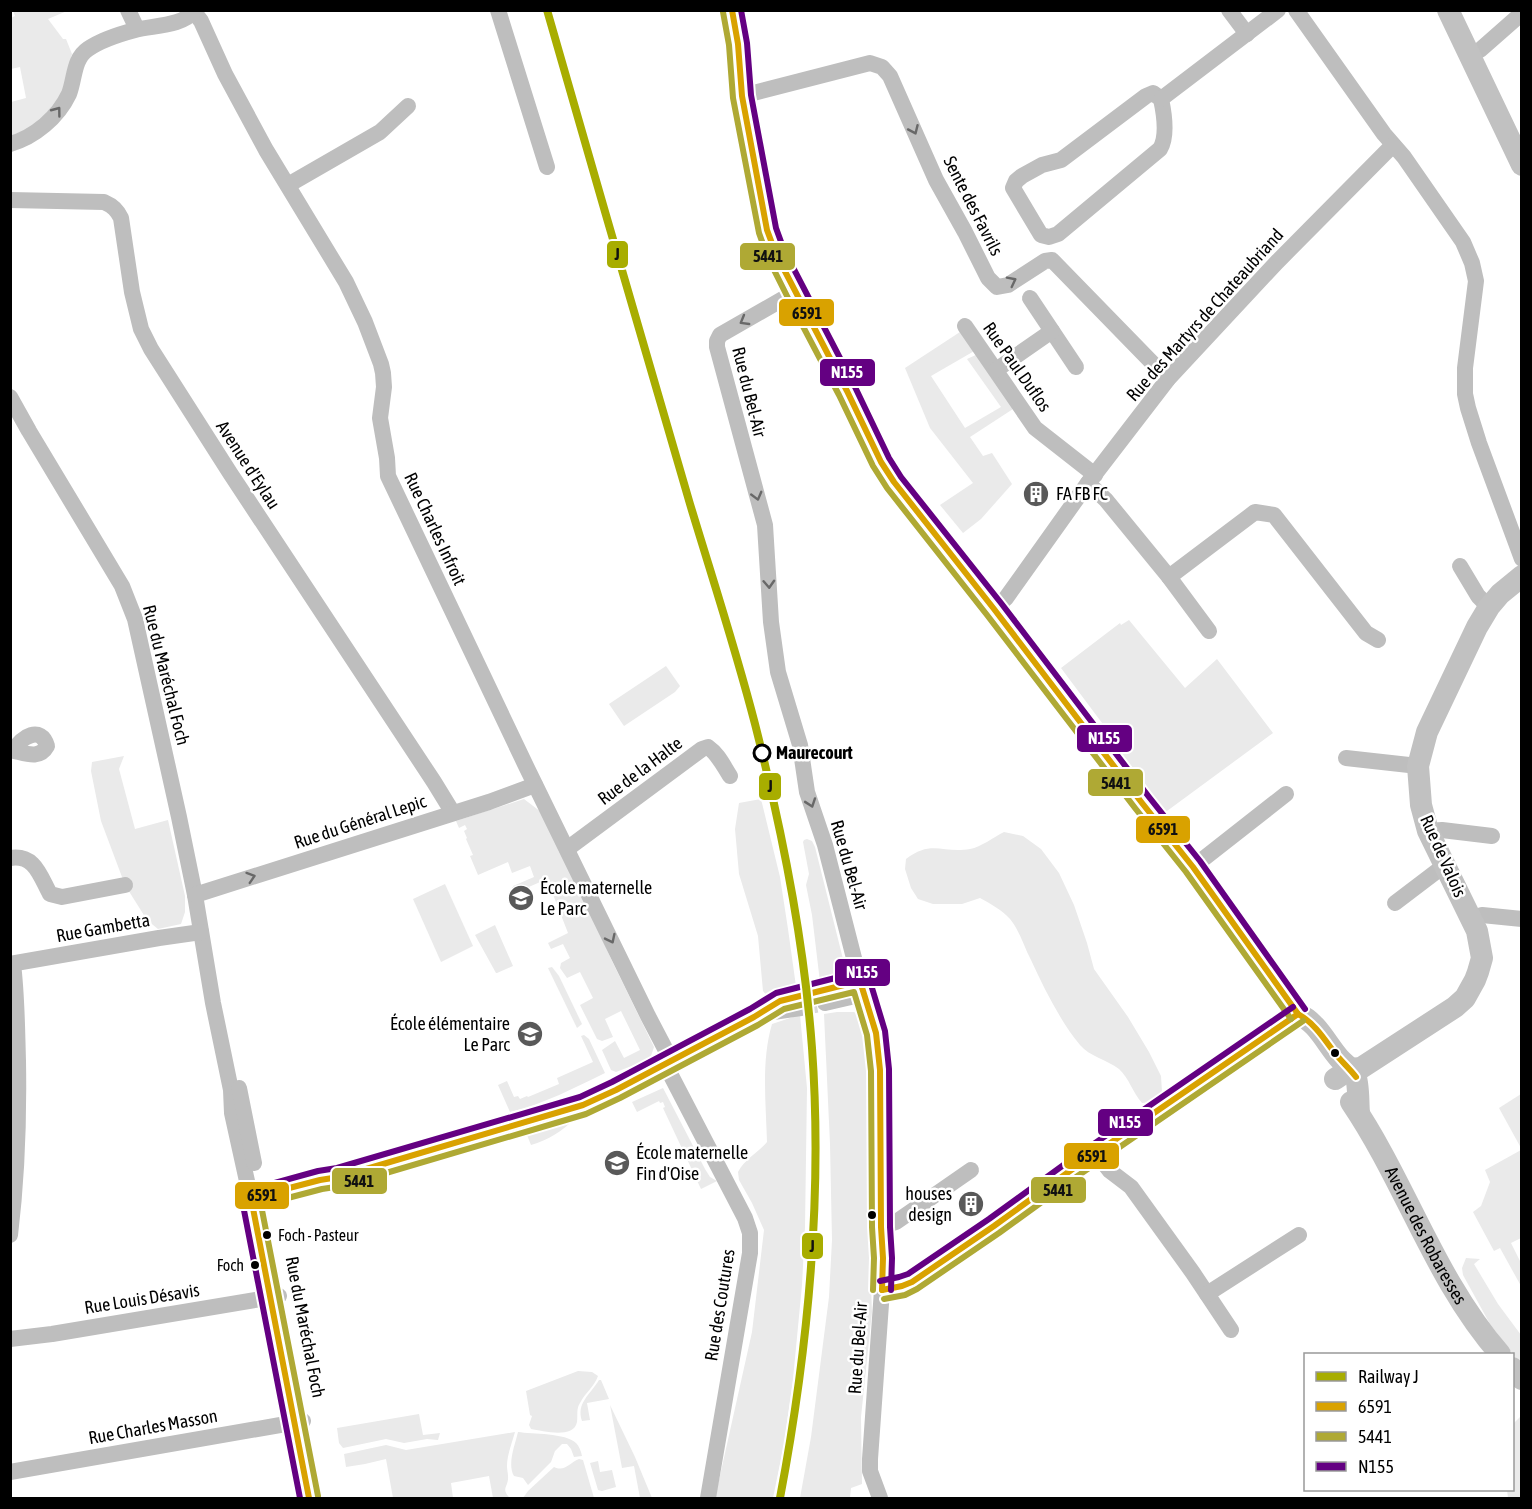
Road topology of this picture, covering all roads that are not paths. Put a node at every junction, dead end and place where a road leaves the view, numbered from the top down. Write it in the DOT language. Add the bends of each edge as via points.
graph roads {
  1 [pos="128,10"];
  2 [pos="498,10"];
  3 [pos="732,10"];
  4 [pos="1230,10"];
  5 [pos="1278,10"];
  6 [pos="1296,10"];
  7 [pos="1448,10"];
  8 [pos="1463,10"];
  9 [pos="194,11"];
  10 [pos="1521,13"];
  11 [pos="136,29"];
  12 [pos="1246,34"];
  13 [pos="1480,50"];
  14 [pos="742,96"];
  15 [pos="1161,99"];
  16 [pos="408,106"];
  17 [pos="1521,143"];
  18 [pos="10,144"];
  19 [pos="1393,145"];
  20 [pos="1521,165"];
  21 [pos="547,167"];
  22 [pos="288,185"];
  23 [pos="10,200"];
  24 [pos="795,292"];
  25 [pos="1030,298"];
  26 [pos="965,326"];
  27 [pos="1052,331"];
  28 [pos="1076,367"];
  29 [pos="996,370"];
  30 [pos="1168,379"];
  31 [pos="10,397"];
  32 [pos="1091,479"];
  33 [pos="1521,559"];
  34 [pos="1460,566"];
  35 [pos="1521,576"];
  36 [pos="1169,577"];
  37 [pos="1489,607"];
  38 [pos="994,609"];
  39 [pos="1209,631"];
  40 [pos="1378,640"];
  41 [pos="1346,758"];
  42 [pos="1418,766"];
  43 [pos="730,776"];
  44 [pos="536,785"];
  45 [pos="1286,794"];
  46 [pos="453,813"];
  47 [pos="1428,831"];
  48 [pos="1492,836"];
  49 [pos="567,849"];
  50 [pos="10,858"];
  51 [pos="1445,865"];
  52 [pos="1193,867"];
  53 [pos="124,885"];
  54 [pos="195,895"];
  55 [pos="1395,903"];
  56 [pos="1521,919"];
  57 [pos="1472,920"];
  58 [pos="201,932"];
  59 [pos="12,964"];
  60 [pos="862,988"];
  61 [pos="824,997"];
  62 [pos="800,1002"];
  63 [pos="1298,1014"];
  64 [pos="668,1062"];
  65 [pos="1349,1076"];
  66 [pos="14,1131"];
  67 [pos="1096,1153"];
  68 [pos="970,1170"];
  69 [pos="256,1197"];
  70 [pos="881,1227"];
  71 [pos="10,1235"];
  72 [pos="1299,1235"];
  73 [pos="882,1290"];
  74 [pos="1207,1294"];
  75 [pos="275,1297"];
  76 [pos="1231,1330"];
  77 [pos="10,1340"];
  78 [pos="1499,1353"];
  79 [pos="299,1421"];
  80 [pos="10,1472"];
  81 [pos="309,1498"];
  82 [pos="317,1498"];
  83 [pos="708,1498"];
  84 [pos="880,1498"];
  1 -- 11 [label="street"];
  2 -- 21 [label="street"];
  3 -- 14 [label="street, Avenue des Robaresses"];
  4 -- 12 [label="street"];
  5 -- 12 [label="street"];
  6 -- 19 [label="street"];
  7 -- 20 [label="street"];
  8 -- 13 [label="street"];
  9 -- 11 [label="street" via="180,21"];
  9 -- 22 [label="street, Rue Charles Infroit"];
  10 -- 13 [label="street"];
  18 -- 11 [label="street, one-way" via="31,135 52,118 69,94 83,53"];
  12 -- 15 [label="street"];
  13 -- 17 [label="street" via="1507,100"];
  14 -- 24 [label="street, Avenue des Robaresses" via="767,230"];
  14 -- 30 [label="street, Sente des Favrils, one-way" via="870,63 882,67 890,76 936,180 988,278 997,287 1008,285 1052,260"];
  15 -- 15 [label="street" via="1164,134 1160,149 1058,234 1041,235 1012,188 1016,181 1034,168 1061,160 1146,96 1153,93"];
  16 -- 22 [label="street" via="380,132"];
  19 -- 30 [label="street, Rue des Martyrs de Chateaubriand"];
  19 -- 33 [label="street" via="1463,242 1472,262 1476,291 1465,394"];
  22 -- 44 [label="street, Rue Charles Infroit" via="346,282 373,341 383,373 380,418 388,476"];
  23 -- 46 [label="street, Avenue d'Eylau" via="104,202 119,213 132,292 141,329 151,349"];
  24 -- 38 [label="street, Avenue des Robaresses" via="881,462"];
  24 -- 60 [label="street, Rue du Bel-Air, one-way" via="720,336 717,347 765,525 778,672"];
  25 -- 27 [label="street"];
  26 -- 29 [label="street, Rue Paul Duflos"];
  27 -- 28 [label="street"];
  27 -- 29 [label="street"];
  29 -- 32 [label="street, Rue Paul Duflos" via="1035,428"];
  30 -- 32 [label="street, Rue des Martyrs de Chateaubriand"];
  31 -- 54 [label="street, Rue du Maréchal Foch" via="127,597"];
  32 -- 36 [label="street, Rue Paul Duflos"];
  32 -- 38 [label="street, Rue des Martyrs de Chateaubriand"];
  34 -- 37 [label="street"];
  35 -- 37 [label="street, Rue de Valois"];
  36 -- 39 [label="street, Rue Paul Duflos"];
  36 -- 40 [label="street" via="1255,512 1274,514 1366,633"];
  37 -- 42 [label="street, Rue de Valois" via="1427,732"];
  38 -- 52 [label="street, Avenue des Robaresses"];
  41 -- 42 [label="street"];
  42 -- 47 [label="street, Rue de Valois" via="1420,805"];
  43 -- 49 [label="street, Rue de la Halte" via="711,748 702,749"];
  44 -- 46 [label="street, Rue du Général Lepic"];
  44 -- 49 [label="street, Rue Charles Infroit"];
  45 -- 52 [label="street"];
  54 -- 46 [label="street, Rue du Général Lepic, one-way"];
  47 -- 48 [label="street"];
  47 -- 51 [label="street, Rue de Valois"];
  49 -- 64 [label="street, Rue Charles Infroit, one-way"];
  50 -- 53 [label="street" via="22,857 32,862 50,894 56,896"];
  51 -- 55 [label="street"];
  51 -- 57 [label="street, Rue de Valois"];
  52 -- 63 [label="street, Avenue des Robaresses"];
  54 -- 58 [label="street, Rue du Maréchal Foch"];
  56 -- 57 [label="street" via="1482,915"];
  57 -- 65 [label="street, Rue de Valois" via="1482,958 1465,998"];
  58 -- 59 [label="street, Rue Gambetta"];
  58 -- 69 [label="street, Rue du Maréchal Foch" via="232,1113"];
  59 -- 66 [label="street" via="17,1035"];
  60 -- 61 [label="street"];
  60 -- 70 [label="street, Rue du Bel-Air" via="880,1060"];
  62 -- 64 [label="street" via="787,1011 754,1017"];
  63 -- 65 [label="street, Avenue des Robaresses" via="1300,1026"];
  63 -- 67 [label="street"];
  64 -- 69 [label="street" via="583,1105 356,1173"];
  64 -- 83 [label="street, Rue des Coutures" via="750,1233 750,1253"];
  65 -- 78 [label="street, Avenue des Robaresses" via="1359,1113 1461,1303"];
  66 -- 71 [label="street" via="15,1195"];
  67 -- 73 [label="street" via="912,1282"];
  67 -- 74 [label="street" via="1110,1171 1131,1187"];
  68 -- 70 [label="street" via="896,1222"];
  69 -- 75 [label="street, Rue du Maréchal Foch"];
  70 -- 73 [label="street, Rue du Bel-Air"];
  72 -- 74 [label="street"];
  73 -- 84 [label="street, Rue du Bel-Air" via="870,1460"];
  74 -- 76 [label="street"];
  75 -- 77 [label="street, Rue Louis Désavis"];
  75 -- 79 [label="street, Rue du Maréchal Foch"];
  79 -- 80 [label="street, Rue Charles Masson"];
  79 -- 81 [label="street, Rue du Maréchal Foch"];
  79 -- 82 [label="street, Rue du Maréchal Foch"];
}
